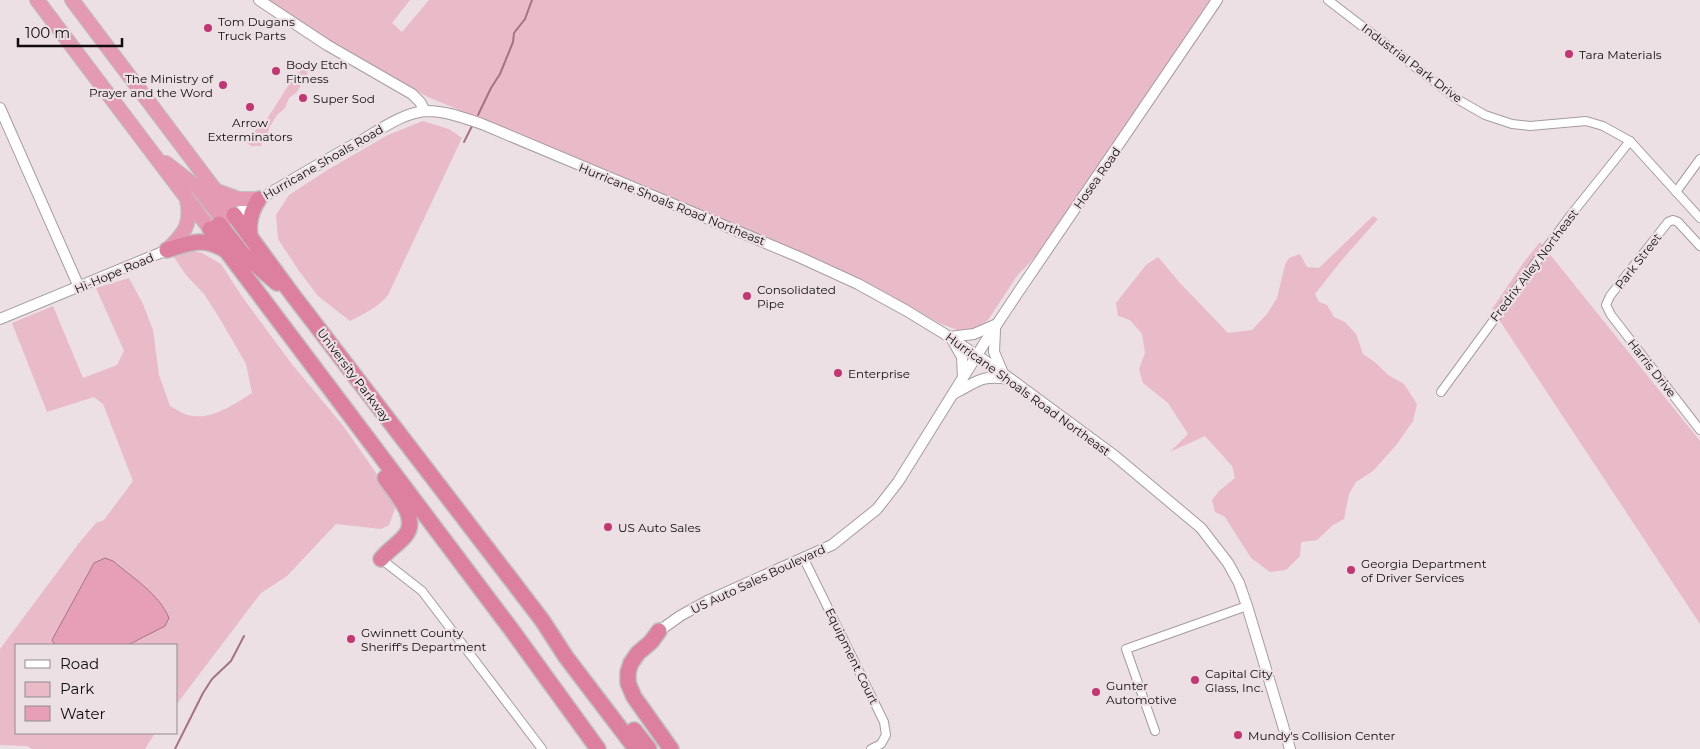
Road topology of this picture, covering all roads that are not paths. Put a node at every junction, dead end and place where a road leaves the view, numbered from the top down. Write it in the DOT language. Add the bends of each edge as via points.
graph roads {
  1 [pos="37,0"];
  2 [pos="72,0"];
  3 [pos="259,0"];
  4 [pos="1217,0"];
  5 [pos="1328,0"];
  6 [pos="0,108"];
  7 [pos="425,111"];
  8 [pos="1630,141"];
  9 [pos="152,151"];
  10 [pos="1700,159"];
  11 [pos="216,191"];
  12 [pos="1676,192"];
  13 [pos="187,198"];
  14 [pos="259,199"];
  15 [pos="1700,218"];
  16 [pos="222,222"];
  17 [pos="250,236"];
  18 [pos="1700,246"];
  19 [pos="168,250"];
  20 [pos="226,250"];
  21 [pos="79,287"];
  22 [pos="292,294"];
  23 [pos="1606,305"];
  24 [pos="0,319"];
  25 [pos="997,325"];
  26 [pos="950,337"];
  27 [pos="977,355"];
  28 [pos="1008,377"];
  29 [pos="964,378"];
  30 [pos="1441,392"];
  31 [pos="954,393"];
  32 [pos="343,406"];
  33 [pos="1700,430"];
  34 [pos="381,558"];
  35 [pos="804,559"];
  36 [pos="1247,606"];
  37 [pos="542,620"];
  38 [pos="659,631"];
  39 [pos="570,712"];
  40 [pos="1155,731"];
  41 [pos="542,749"];
  42 [pos="594,749"];
  43 [pos="598,749"];
  44 [pos="636,749"];
  45 [pos="649,749"];
  46 [pos="671,749"];
  47 [pos="871,749"];
  48 [pos="1290,749"];
  1 -- 9 [label="highway, University Parkway"];
  2 -- 11 [label="highway, University Parkway"];
  3 -- 7 [label="street" via="327,45 412,94"];
  4 -- 25 [label="street, Hosea Road"];
  5 -- 8 [label="street, Industrial Park Drive" via="1457,99 1485,115 1530,126 1586,121"];
  6 -- 21 [label="street"];
  7 -- 14 [label="street, Hurricane Shoals Road" via="382,129"];
  7 -- 26 [label="street, Hurricane Shoals Road Northeast" via="452,114 482,124 791,253 858,284"];
  8 -- 12 [label="street, Industrial Park Drive"];
  8 -- 30 [label="street, Fredrix Alley Northeast" via="1570,216"];
  9 -- 13 [label="highway, University Parkway"];
  9 -- 16 [label="highway" via="198,188"];
  10 -- 12 [label="street"];
  11 -- 14 [label="highway" via="239,199"];
  11 -- 16 [label="highway, University Parkway"];
  12 -- 15 [label="street, Industrial Park Drive"];
  13 -- 16 [label="highway, University Parkway"];
  13 -- 19 [label="highway" via="187,227"];
  14 -- 16 [label="street, Hurricane Shoals Road"];
  14 -- 17 [label="highway" via="250,217"];
  16 -- 17 [label="highway, University Parkway"];
  16 -- 19 [label="street, Hi-Hope Road"];
  16 -- 20 [label="highway, University Parkway"];
  16 -- 22 [label="highway" via="247,258"];
  17 -- 22 [label="highway, University Parkway"];
  18 -- 23 [label="street, Park Street" via="1678,222 1668,222"];
  19 -- 20 [label="highway" via="203,241"];
  19 -- 21 [label="street, Hi-Hope Road"];
  20 -- 32 [label="highway, University Parkway"];
  21 -- 24 [label="street, Hi-Hope Road"];
  22 -- 37 [label="highway, University Parkway"];
  23 -- 33 [label="street, Harris Drive"];
  25 -- 26 [label="street" via="974,334"];
  25 -- 27 [label="street, Hosea Road"];
  25 -- 28 [label="street" via="994,352"];
  26 -- 27 [label="street, Hurricane Shoals Road Northeast"];
  26 -- 29 [label="street" via="962,357"];
  27 -- 28 [label="street, Hurricane Shoals Road Northeast"];
  27 -- 29 [label="street, US Auto Sales Boulevard"];
  28 -- 31 [label="street" via="984,378"];
  28 -- 36 [label="street, Hurricane Shoals Road Northeast" via="1115,456 1201,528 1228,563"];
  29 -- 31 [label="street, US Auto Sales Boulevard"];
  31 -- 35 [label="street, US Auto Sales Boulevard" via="898,482 877,509 832,545"];
  32 -- 34 [label="highway" via="408,514 408,532"];
  32 -- 39 [label="highway, University Parkway"];
  34 -- 41 [label="street" via="422,591"];
  35 -- 38 [label="street, US Auto Sales Boulevard" via="708,601"];
  35 -- 47 [label="street, Equipment Court" via="884,722 886,735 881,744"];
  36 -- 40 [label="street" via="1126,649"];
  36 -- 48 [label="street, Hurricane Shoals Road Northeast"];
  37 -- 44 [label="highway, University Parkway"];
  37 -- 45 [label="highway" via="572,652"];
  38 -- 46 [label="highway" via="631,663 628,683 634,697"];
  39 -- 42 [label="highway"];
  39 -- 43 [label="highway, University Parkway"];
}
